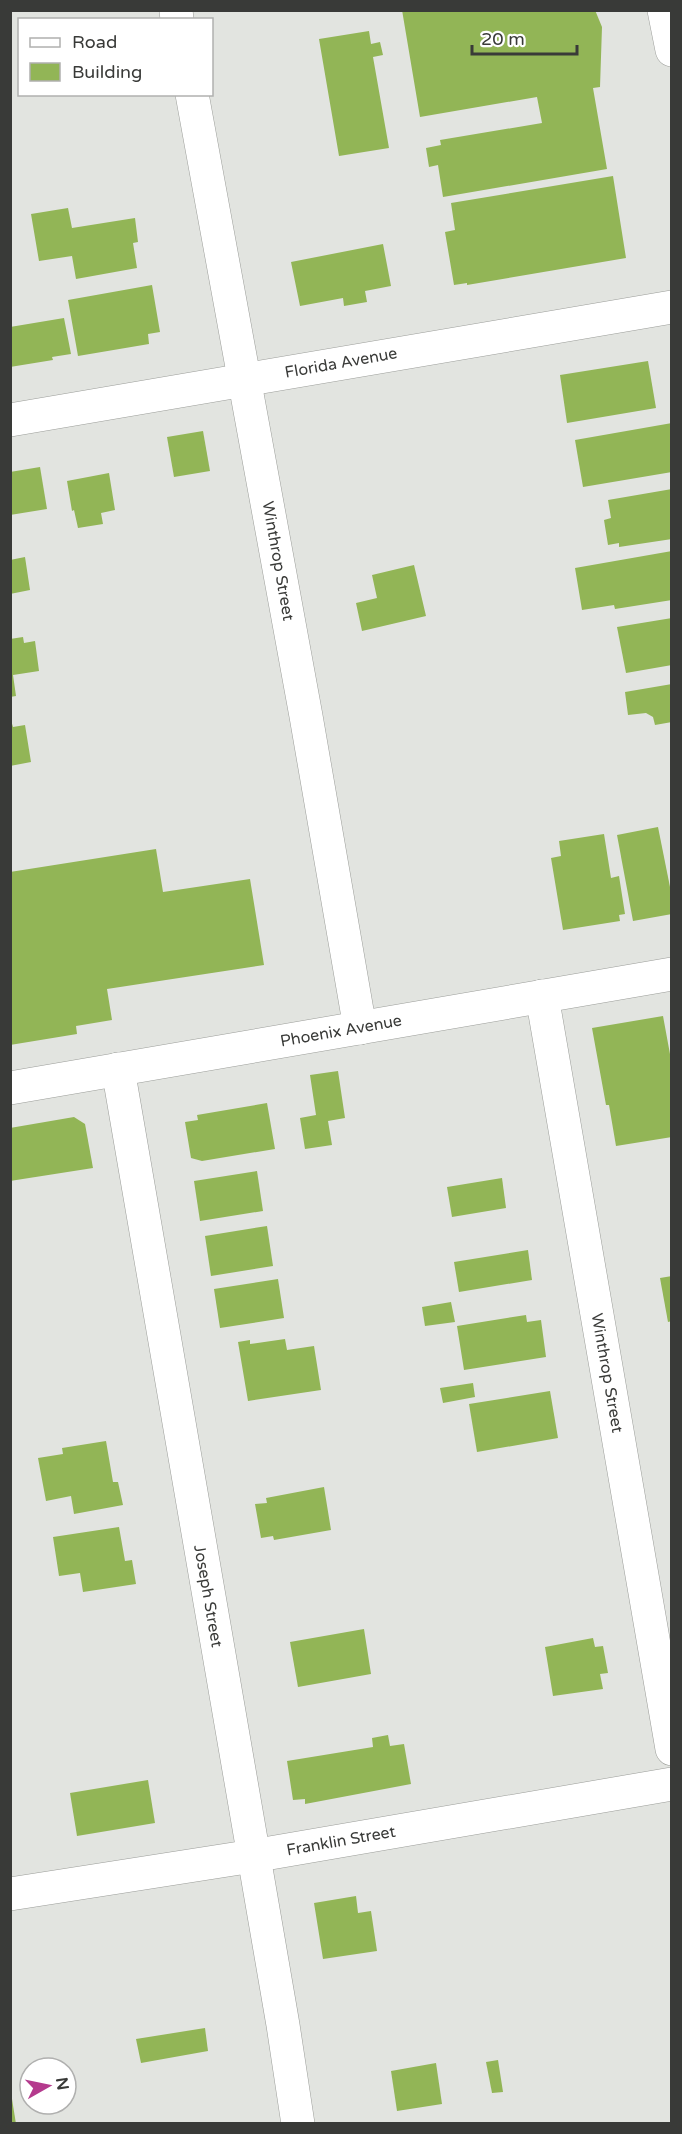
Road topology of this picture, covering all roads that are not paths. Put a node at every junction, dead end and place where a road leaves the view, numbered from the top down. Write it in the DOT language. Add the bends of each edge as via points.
graph roads {
  1 [pos="664,10"];
  2 [pos="672,50"];
  3 [pos="192,96"];
  4 [pos="672,307"];
  5 [pos="245,380"];
  6 [pos="10,420"];
  7 [pos="672,974"];
  8 [pos="542,996"];
  9 [pos="360,1028"];
  10 [pos="118,1069"];
  11 [pos="10,1088"];
  12 [pos="672,1749"];
  13 [pos="672,1784"];
  14 [pos="253,1856"];
  15 [pos="10,1894"];
  16 [pos="298,2124"];
  1 -- 2 [label="street"];
  3 -- 5 [label="street, Winthrop Street"];
  4 -- 5 [label="street, Florida Avenue"];
  5 -- 6 [label="street, Florida Avenue"];
  5 -- 9 [label="street, Winthrop Street"];
  7 -- 8 [label="street, Phoenix Avenue"];
  8 -- 9 [label="street, Phoenix Avenue"];
  8 -- 12 [label="street, Winthrop Street"];
  9 -- 10 [label="street, Phoenix Avenue"];
  10 -- 11 [label="street, Phoenix Avenue"];
  10 -- 14 [label="street, Joseph Street"];
  13 -- 14 [label="street, Franklin Street"];
  14 -- 15 [label="street, Franklin Street"];
  14 -- 16 [label="street, Joseph Street"];
}
